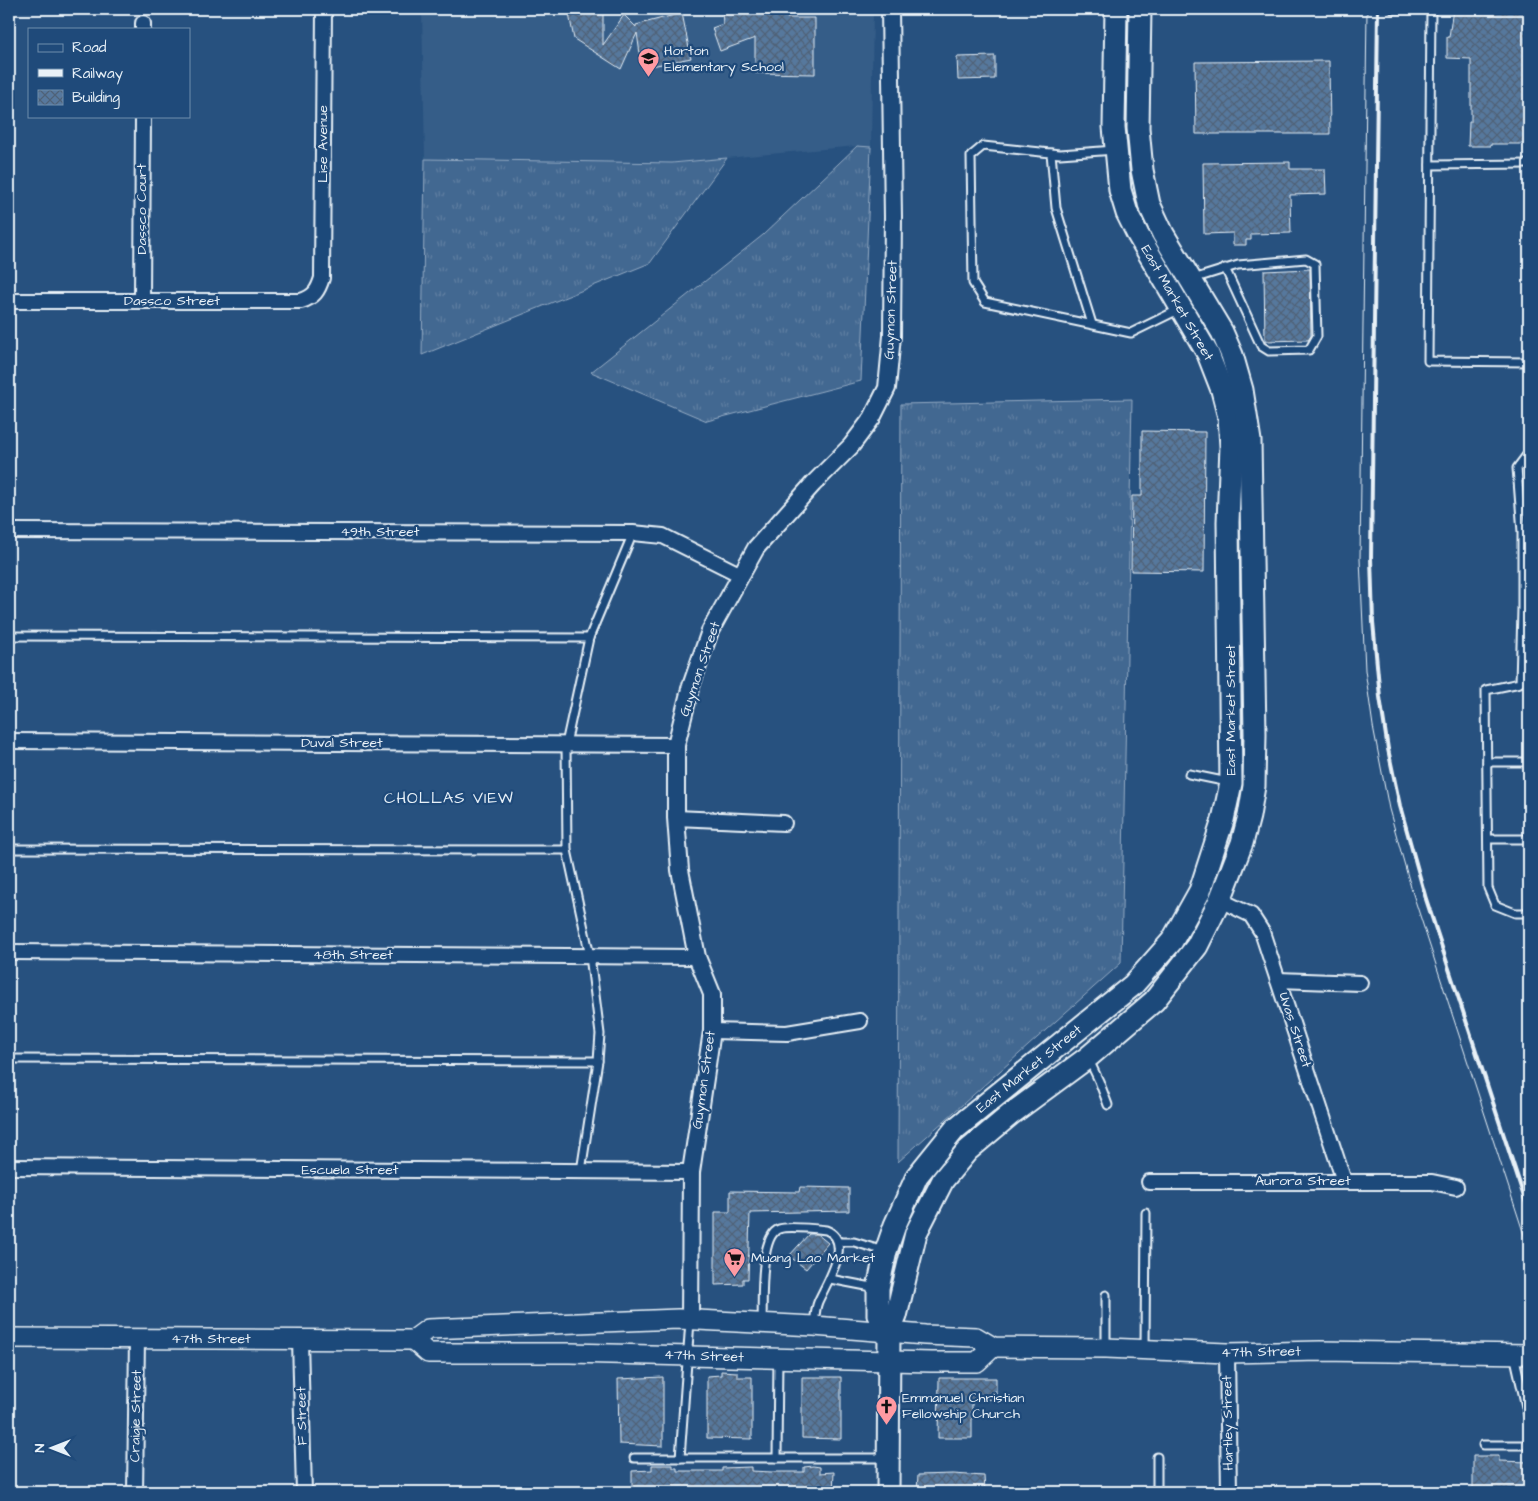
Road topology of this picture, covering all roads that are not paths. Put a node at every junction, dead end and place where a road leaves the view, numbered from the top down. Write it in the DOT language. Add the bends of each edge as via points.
graph roads {
  1 [pos="324,9"];
  2 [pos="890,9"];
  3 [pos="1116,9"];
  4 [pos="1140,9"];
  5 [pos="1393,9"];
  6 [pos="1431,9"];
  7 [pos="142,118"];
  8 [pos="1116,150"];
  9 [pos="1051,153"];
  10 [pos="1529,164"];
  11 [pos="1430,165"];
  12 [pos="1225,268"];
  13 [pos="322,278"];
  14 [pos="1190,280"];
  15 [pos="9,301"];
  16 [pos="142,301"];
  17 [pos="1182,308"];
  18 [pos="1092,324"];
  19 [pos="1529,362"];
  20 [pos="1529,456"];
  21 [pos="9,531"];
  22 [pos="1526,532"];
  23 [pos="633,533"];
  24 [pos="741,575"];
  25 [pos="1526,609"];
  26 [pos="9,636"];
  27 [pos="589,638"];
  28 [pos="1520,683"];
  29 [pos="1529,684"];
  30 [pos="9,741"];
  31 [pos="566,744"];
  32 [pos="676,745"];
  33 [pos="1487,762"];
  34 [pos="1529,762"];
  35 [pos="1189,774"];
  36 [pos="1231,783"];
  37 [pos="676,818"];
  38 [pos="784,823"];
  39 [pos="1488,839"];
  40 [pos="1529,839"];
  41 [pos="9,849"];
  42 [pos="566,850"];
  43 [pos="1220,900"];
  44 [pos="1529,913"];
  45 [pos="9,952"];
  46 [pos="590,956"];
  47 [pos="697,957"];
  48 [pos="1278,980"];
  49 [pos="1360,982"];
  50 [pos="860,1021"];
  51 [pos="712,1031"];
  52 [pos="1087,1058"];
  53 [pos="9,1059"];
  54 [pos="598,1061"];
  55 [pos="1108,1106"];
  56 [pos="9,1168"];
  57 [pos="581,1171"];
  58 [pos="691,1172"];
  59 [pos="1344,1181"];
  60 [pos="1149,1182"];
  61 [pos="1456,1187"];
  62 [pos="1146,1213"];
  63 [pos="838,1242"];
  64 [pos="886,1251"];
  65 [pos="830,1278"];
  66 [pos="878,1288"];
  67 [pos="1106,1295"];
  68 [pos="690,1321"];
  69 [pos="762,1323"];
  70 [pos="814,1326"];
  71 [pos="889,1333"];
  72 [pos="9,1338"];
  73 [pos="137,1339"];
  74 [pos="300,1340"];
  75 [pos="413,1340"];
  76 [pos="993,1347"];
  77 [pos="1106,1348"];
  78 [pos="1145,1350"];
  79 [pos="1227,1353"];
  80 [pos="1521,1354"];
  81 [pos="687,1355"];
  82 [pos="778,1358"];
  83 [pos="889,1361"];
  84 [pos="1529,1420"];
  85 [pos="1529,1444"];
  86 [pos="1483,1445"];
  87 [pos="1157,1457"];
  88 [pos="634,1458"];
  89 [pos="680,1458"];
  90 [pos="777,1458"];
  91 [pos="888,1458"];
  92 [pos="134,1492"];
  93 [pos="304,1492"];
  94 [pos="888,1492"];
  95 [pos="1157,1492"];
  96 [pos="1228,1492"];
  1 -- 13 [label="street, Lise Avenue"];
  2 -- 24 [label="street, Guymon Street" via="893,217 892,336 887,388 872,418 851,446 756,548"];
  3 -- 8 [label="main road, East Market Street"];
  4 -- 14 [label="main road, East Market Street" via="1138,128 1142,170 1163,234"];
  5 -- 6 [label="lane"];
  6 -- 11 [label="lane"];
  7 -- 16 [label="street, Dassco Court"];
  8 -- 9 [label="lane"];
  8 -- 17 [label="main road, East Market Street" via="1120,190 1127,213"];
  9 -- 18 [label="lane" via="1056,208"];
  9 -- 18 [label="lane" via="983,146 971,156 973,283 985,302"];
  10 -- 11 [label="lane"];
  11 -- 19 [label="lane" via="1428,361"];
  12 -- 12 [label="lane" via="1306,259 1314,264 1317,336 1308,350 1269,352 1262,346"];
  12 -- 14 [label="lane"];
  13 -- 16 [label="street, Dassco Street" via="318,290 301,301"];
  14 -- 43 [label="main road, East Market Street" via="1222,332 1232,355 1242,390 1250,441 1256,734 1254,786 1242,843"];
  15 -- 16 [label="street, Dassco Street"];
  17 -- 18 [label="lane" via="1131,333"];
  17 -- 36 [label="main road, East Market Street" via="1208,354 1229,417"];
  20 -- 22 [label="lane" via="1517,468"];
  21 -- 23 [label="street, 49th Street"];
  22 -- 25 [label="lane"];
  23 -- 24 [label="street, 49th Street" via="663,536"];
  23 -- 27 [label="lane"];
  24 -- 32 [label="street, Guymon Street" via="710,631 690,689"];
  25 -- 28 [label="lane"];
  26 -- 27 [label="lane"];
  27 -- 31 [label="lane"];
  28 -- 29 [label="lane"];
  28 -- 33 [label="lane" via="1486,690"];
  30 -- 31 [label="street, Duval Street"];
  31 -- 32 [label="street, Duval Street"];
  31 -- 42 [label="lane"];
  32 -- 37 [label="street, Guymon Street"];
  33 -- 34 [label="lane"];
  33 -- 39 [label="lane"];
  35 -- 36 [label="lane"];
  36 -- 43 [label="main road" via="1236,819 1215,892"];
  36 -- 64 [label="main road, East Market Street" via="1224,820 1200,891 1172,941 1133,985 956,1129 917,1176"];
  37 -- 38 [label="street"];
  37 -- 47 [label="street, Guymon Street" via="680,870"];
  39 -- 40 [label="lane"];
  39 -- 44 [label="lane" via="1488,888 1495,905 1515,913"];
  41 -- 42 [label="lane"];
  42 -- 46 [label="lane"];
  43 -- 48 [label="street, Uvas Street" via="1251,915 1262,932"];
  43 -- 52 [label="main road, East Market Street" via="1197,946 1154,1000"];
  45 -- 46 [label="street, 48th Street"];
  46 -- 47 [label="street, 48th Street"];
  46 -- 54 [label="lane" via="600,1034"];
  47 -- 51 [label="street, Guymon Street" via="712,994"];
  48 -- 49 [label="street"];
  48 -- 59 [label="street, Uvas Street"];
  50 -- 51 [label="street" via="787,1033"];
  51 -- 58 [label="street, Guymon Street"];
  52 -- 55 [label="lane"];
  52 -- 71 [label="main road, East Market Street" via="968,1150 943,1180 916,1233"];
  53 -- 54 [label="lane"];
  54 -- 57 [label="lane"];
  56 -- 57 [label="street, Escuela Street"];
  57 -- 58 [label="street, Escuela Street"];
  58 -- 68 [label="street, Guymon Street"];
  59 -- 60 [label="street, Aurora Street"];
  59 -- 61 [label="street, Aurora Street" via="1432,1182"];
  62 -- 78 [label="lane"];
  63 -- 64 [label="lane" via="854,1242"];
  63 -- 65 [label="lane"];
  63 -- 69 [label="lane" via="833,1232 826,1230 780,1228 771,1234 765,1252"];
  64 -- 66 [label="main road, East Market Street"];
  65 -- 66 [label="lane"];
  65 -- 70 [label="lane" via="818,1303"];
  66 -- 71 [label="main road, East Market Street" via="878,1315"];
  67 -- 77 [label="lane"];
  68 -- 69 [label="main road, 47th Street"];
  68 -- 75 [label="main road, 47th Street" via="428,1329"];
  68 -- 81 [label="lane"];
  69 -- 70 [label="main road, 47th Street"];
  70 -- 71 [label="main road, 47th Street"];
  71 -- 76 [label="main road, 47th Street" via="976,1337"];
  71 -- 83 [label="main road, East Market Street"];
  72 -- 73 [label="main road, 47th Street"];
  73 -- 74 [label="main road, 47th Street"];
  73 -- 92 [label="street, Craigie Street"];
  74 -- 75 [label="main road, 47th Street"];
  74 -- 93 [label="street, F Street"];
  75 -- 81 [label="main road, 47th Street" via="428,1353"];
  76 -- 77 [label="main road, 47th Street"];
  76 -- 83 [label="main road, 47th Street" via="977,1362"];
  77 -- 78 [label="main road, 47th Street"];
  78 -- 79 [label="main road, 47th Street"];
  79 -- 80 [label="main road, 47th Street"];
  79 -- 96 [label="street, Hartley Street"];
  80 -- 84 [label="lane"];
  81 -- 82 [label="main road, 47th Street"];
  81 -- 89 [label="lane"];
  82 -- 83 [label="main road, 47th Street"];
  82 -- 90 [label="lane"];
  83 -- 91 [label="main road, East Market Street"];
  85 -- 86 [label="lane"];
  87 -- 95 [label="lane"];
  88 -- 89 [label="lane"];
  89 -- 90 [label="lane"];
  90 -- 91 [label="lane"];
  91 -- 94 [label="main road, East Market Street"];
}
